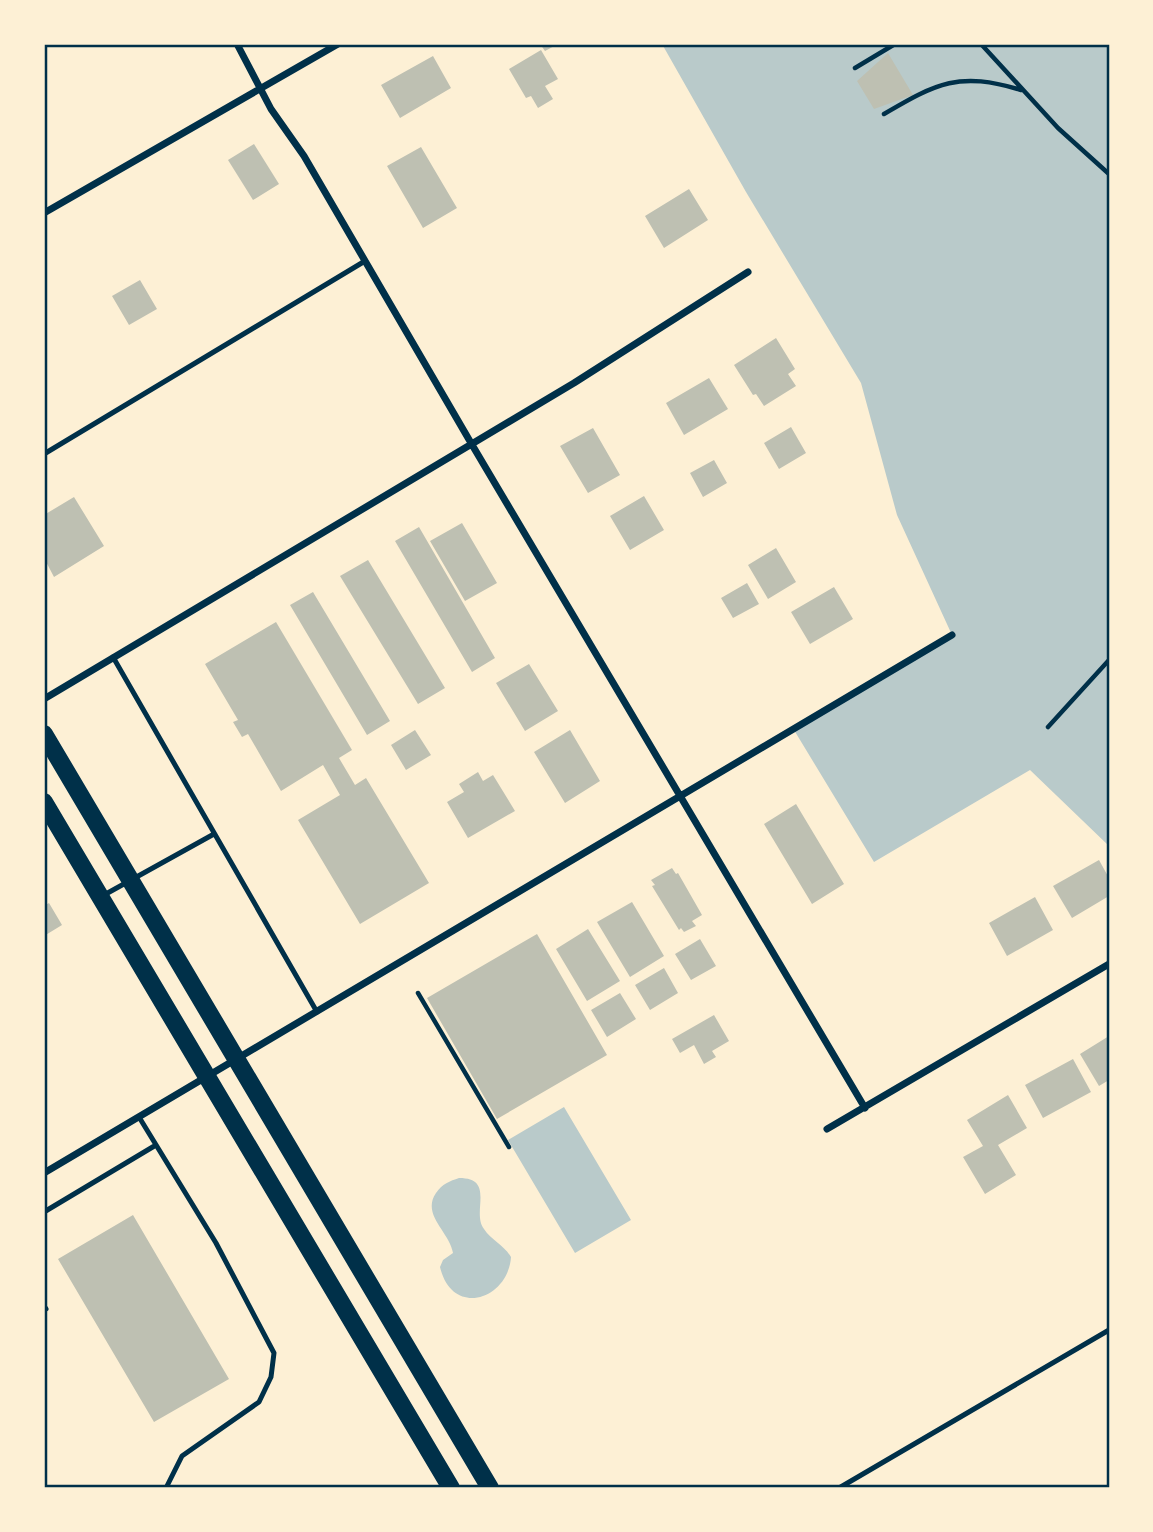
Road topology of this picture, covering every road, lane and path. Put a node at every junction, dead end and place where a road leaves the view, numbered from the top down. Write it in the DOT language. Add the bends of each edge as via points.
graph roads {
  1 [pos="237,44"];
  2 [pos="338,44"];
  3 [pos="895,44"];
  4 [pos="981,44"];
  5 [pos="855,68"];
  6 [pos="260,89"];
  7 [pos="1023,90"];
  8 [pos="884,114"];
  9 [pos="1109,174"];
  10 [pos="44,213"];
  11 [pos="365,261"];
  12 [pos="748,272"];
  13 [pos="471,443"];
  14 [pos="44,454"];
  15 [pos="952,635"];
  16 [pos="113,657"];
  17 [pos="1109,660"];
  18 [pos="44,699"];
  19 [pos="1048,727"];
  20 [pos="44,734"];
  21 [pos="681,797"];
  22 [pos="44,802"];
  23 [pos="214,834"];
  24 [pos="130,880"];
  25 [pos="100,897"];
  26 [pos="1109,964"];
  27 [pos="418,993"];
  28 [pos="317,1012"];
  29 [pos="236,1059"];
  30 [pos="206,1077"];
  31 [pos="865,1108"];
  32 [pos="139,1117"];
  33 [pos="827,1129"];
  34 [pos="156,1145"];
  35 [pos="509,1147"];
  36 [pos="44,1173"];
  37 [pos="44,1212"];
  38 [pos="1109,1330"];
  39 [pos="166,1488"];
  40 [pos="451,1488"];
  41 [pos="490,1488"];
  42 [pos="839,1488"];
  1 -- 6 [label="street"];
  2 -- 6 [label="street"];
  3 -- 5 [label="path"];
  4 -- 7 [label="path"];
  6 -- 10 [label="street"];
  6 -- 11 [label="street"];
  7 -- 8 [label="path" via="958,80 920,93"];
  7 -- 9 [label="path"];
  11 -- 13 [label="street"];
  11 -- 14 [label="lane"];
  12 -- 13 [label="street"];
  13 -- 16 [label="street"];
  13 -- 21 [label="street"];
  15 -- 21 [label="street"];
  16 -- 18 [label="street"];
  16 -- 23 [label="lane"];
  17 -- 19 [label="path"];
  20 -- 24 [label="main road"];
  21 -- 28 [label="street"];
  21 -- 31 [label="street"];
  22 -- 25 [label="main road"];
  23 -- 24 [label="lane"];
  23 -- 28 [label="lane"];
  24 -- 25 [label="lane"];
  24 -- 29 [label="main road"];
  25 -- 30 [label="main road"];
  26 -- 31 [label="street"];
  27 -- 35 [label="path"];
  28 -- 29 [label="street"];
  29 -- 30 [label="street"];
  29 -- 41 [label="main road"];
  30 -- 32 [label="street"];
  30 -- 40 [label="main road"];
  31 -- 33 [label="street"];
  32 -- 34 [label="lane"];
  32 -- 36 [label="street"];
  34 -- 37 [label="lane"];
  34 -- 39 [label="lane" via="216,1243 274,1353 271,1377 259,1402 182,1456"];
  38 -- 42 [label="lane"];
}
